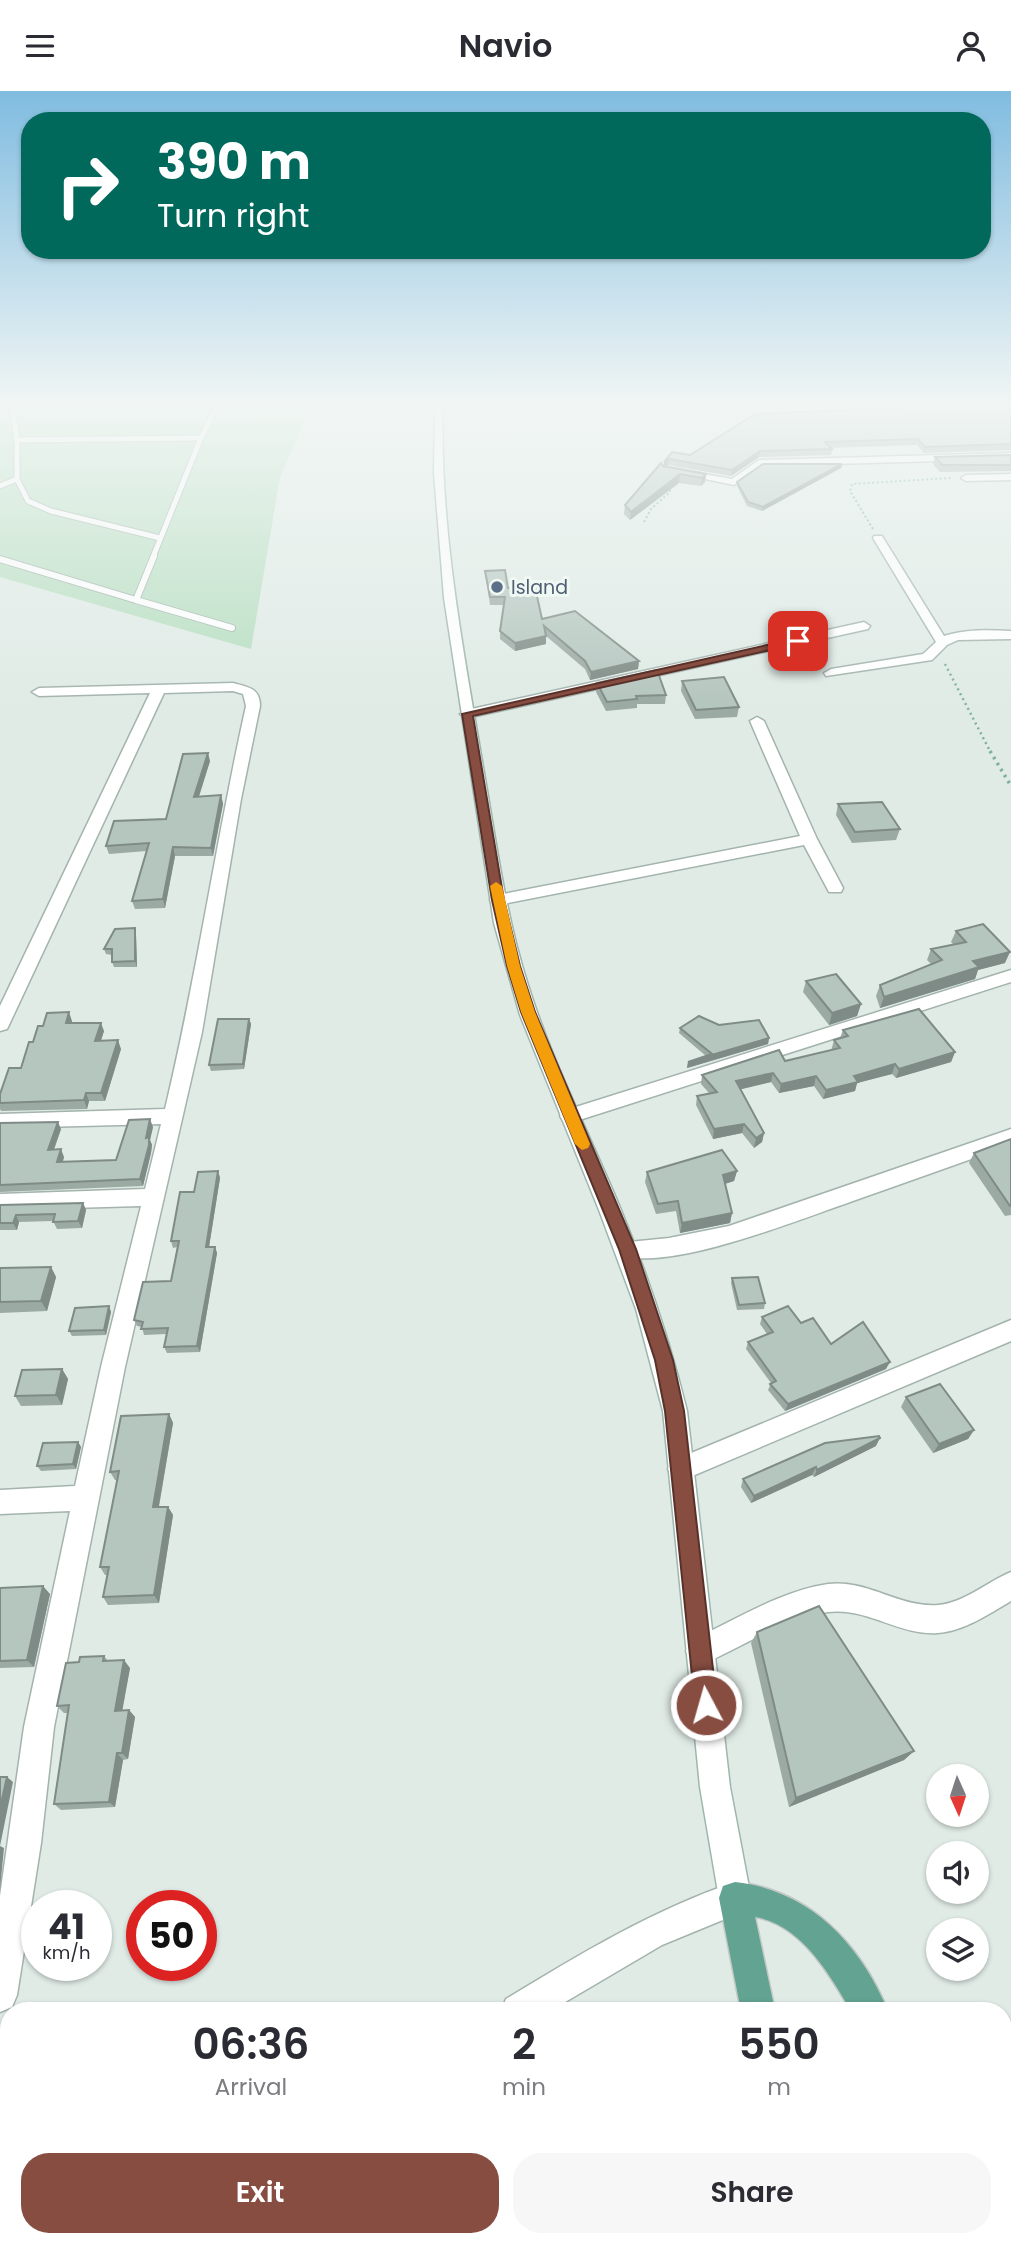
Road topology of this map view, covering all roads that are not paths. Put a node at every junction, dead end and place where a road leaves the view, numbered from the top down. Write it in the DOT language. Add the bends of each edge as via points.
graph roads {
  1 [pos="36,505"];
  2 [pos="174,505"];
  3 [pos="441,505"];
  4 [pos="160,538"];
  5 [pos="878,538"];
  6 [pos="0,559"];
  7 [pos="136,600"];
  8 [pos="864,626"];
  9 [pos="232,628"];
  10 [pos="1011,635"];
  11 [pos="939,647"];
  12 [pos="831,674"];
  13 [pos="159,689"];
  14 [pos="39,692"];
  15 [pos="467,714"];
  16 [pos="757,721"];
  17 [pos="808,839"];
  18 [pos="835,888"];
  19 [pos="498,900"];
  20 [pos="1011,976"];
  21 [pos="0,1025"];
  22 [pos="174,1115"];
  23 [pos="570,1116"];
  24 [pos="0,1121"];
  25 [pos="1011,1137"];
  26 [pos="153,1197"];
  27 [pos="0,1202"];
  28 [pos="627,1249"];
  29 [pos="1011,1330"];
  30 [pos="681,1469"];
  31 [pos="88,1498"];
  32 [pos="0,1502"];
  33 [pos="1011,1586"];
  34 [pos="700,1651"];
  35 [pos="735,1898"];
  36 [pos="0,1994"];
  37 [pos="533,2002"];
  38 [pos="756,2002"];
  39 [pos="865,2002"];
  1 -- 4 [label="lane"];
  2 -- 4 [label="lane"];
  3 -- 15 [label="street" via="453,635"];
  4 -- 7 [label="lane"];
  5 -- 11 [label="street"];
  6 -- 7 [label="lane"];
  7 -- 9 [label="lane"];
  8 -- 15 [label="street"];
  10 -- 11 [label="street" via="968,635"];
  11 -- 12 [label="street" via="910,661"];
  13 -- 14 [label="street"];
  13 -- 21 [label="street"];
  13 -- 22 [label="street" via="233,687 253,697"];
  15 -- 19 [label="street"];
  16 -- 17 [label="street"];
  17 -- 18 [label="street"];
  17 -- 19 [label="street"];
  19 -- 23 [label="street" via="528,1012"];
  20 -- 23 [label="street"];
  22 -- 24 [label="street"];
  22 -- 26 [label="street"];
  23 -- 28 [label="street"];
  25 -- 28 [label="street" via="730,1235 669,1247"];
  26 -- 27 [label="street"];
  26 -- 31 [label="street"];
  28 -- 30 [label="street" via="664,1360"];
  29 -- 30 [label="street"];
  30 -- 34 [label="street"];
  31 -- 32 [label="street"];
  31 -- 36 [label="street" via="39,1727"];
  33 -- 34 [label="street" via="960,1613 935,1620 873,1602 828,1598"];
  34 -- 35 [label="street" via="715,1787"];
  35 -- 37 [label="street" via="647,1934"];
  35 -- 38 [label="main road"];
  35 -- 39 [label="main road" via="756,1898 801,1919 822,1939"];
}
